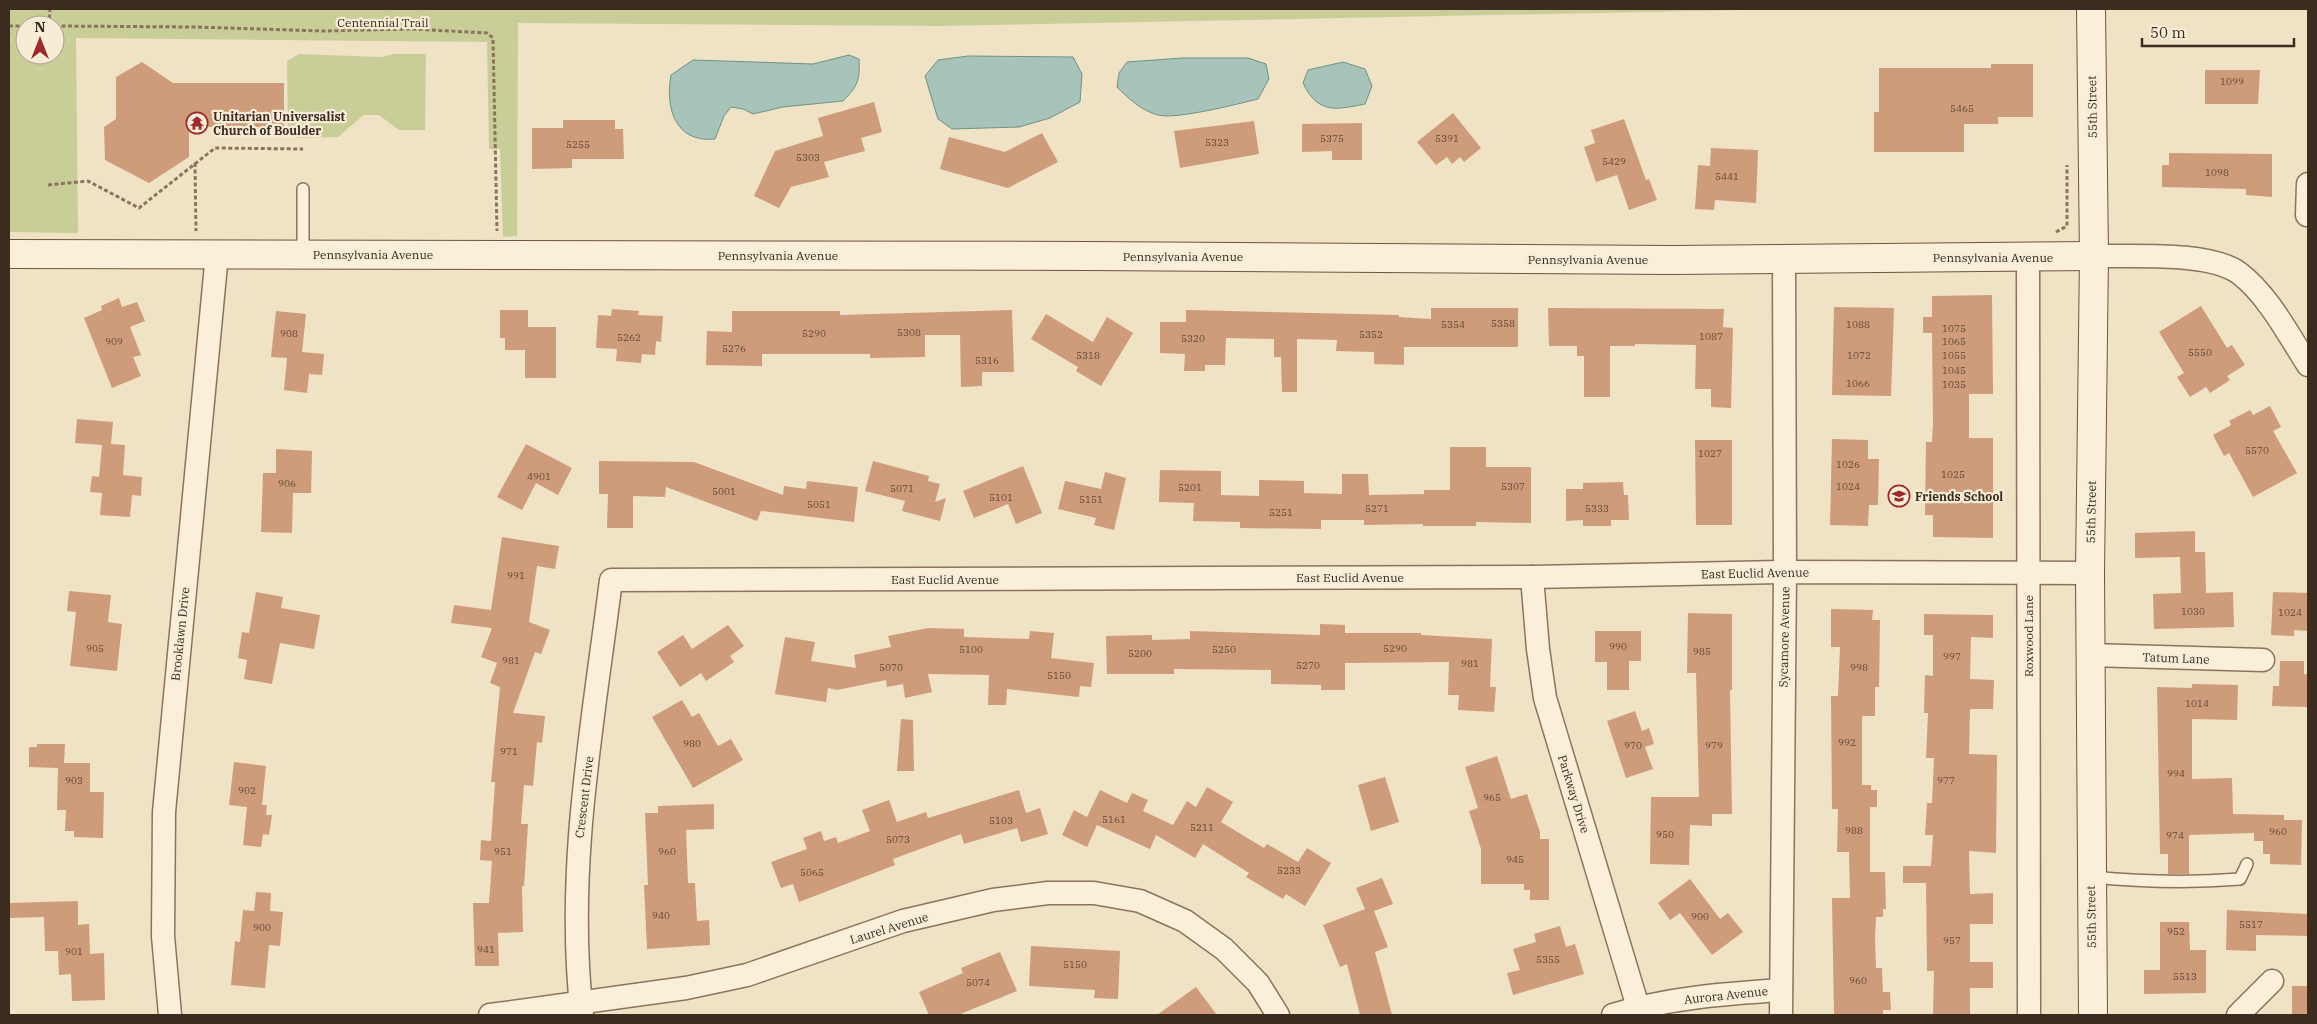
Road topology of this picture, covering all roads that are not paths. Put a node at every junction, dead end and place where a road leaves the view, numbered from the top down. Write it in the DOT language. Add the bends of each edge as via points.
graph roads {
  1 [pos="2091,10"];
  2 [pos="2308,184"];
  3 [pos="303,190"];
  4 [pos="2307,215"];
  5 [pos="9,254"];
  6 [pos="207,254"];
  7 [pos="303,254"];
  8 [pos="2041,256"];
  9 [pos="2094,256"];
  10 [pos="1784,260"];
  11 [pos="2308,365"];
  12 [pos="1785,572"];
  13 [pos="2028,573"];
  14 [pos="2090,573"];
  15 [pos="1532,577"];
  16 [pos="611,580"];
  17 [pos="2090,655"];
  18 [pos="2263,660"];
  19 [pos="2247,864"];
  20 [pos="2091,877"];
  21 [pos="2272,981"];
  22 [pos="1780,990"];
  23 [pos="1638,1007"];
  24 [pos="581,1010"];
  25 [pos="170,1015"];
  26 [pos="490,1015"];
  27 [pos="1278,1015"];
  28 [pos="1613,1015"];
  29 [pos="1781,1015"];
  30 [pos="2029,1015"];
  31 [pos="2093,1015"];
  32 [pos="2238,1015"];
  1 -- 9 [label="street, 55th Street"];
  2 -- 4 [label="street"];
  3 -- 7 [label="lane"];
  5 -- 6 [label="street, Pennsylvania Avenue"];
  6 -- 7 [label="street, Pennsylvania Avenue"];
  6 -- 25 [label="street, Brooklawn Drive" via="164,812 163,936"];
  7 -- 10 [label="street, Pennsylvania Avenue"];
  8 -- 9 [label="street, Pennsylvania Avenue"];
  8 -- 10 [label="street, Pennsylvania Avenue"];
  8 -- 13 [label="street, Roxwood Lane"];
  9 -- 11 [label="street, Pennsylvania Avenue" via="2176,257 2213,262 2237,272 2258,291"];
  9 -- 14 [label="street, 55th Street"];
  10 -- 12 [label="street, Sycamore Avenue"];
  12 -- 13 [label="street, East Euclid Avenue"];
  12 -- 15 [label="street, East Euclid Avenue"];
  12 -- 22 [label="street, Sycamore Avenue"];
  13 -- 14 [label="street, East Euclid Avenue"];
  13 -- 30 [label="street, Roxwood Lane"];
  14 -- 17 [label="street, 55th Street"];
  15 -- 16 [label="street, East Euclid Avenue"];
  15 -- 23 [label="street, Parkway Drive" via="1546,698"];
  16 -- 24 [label="street, Crescent Drive" via="578,842 576,917"];
  17 -- 18 [label="street, Tatum Lane"];
  17 -- 20 [label="street, 55th Street"];
  19 -- 20 [label="lane" via="2240,879 2159,882"];
  20 -- 31 [label="street, 55th Street"];
  21 -- 32 [label="street"];
  22 -- 23 [label="street, Aurora Avenue" via="1709,994"];
  22 -- 29 [label="street, Sycamore Avenue"];
  23 -- 28 [label="street, Aurora Avenue"];
  24 -- 26 [label="street, Laurel Avenue"];
  24 -- 27 [label="street, Laurel Avenue" via="747,975 902,921 993,900 1048,892 1094,893 1140,901 1186,921 1224,949 1258,983"];
}
